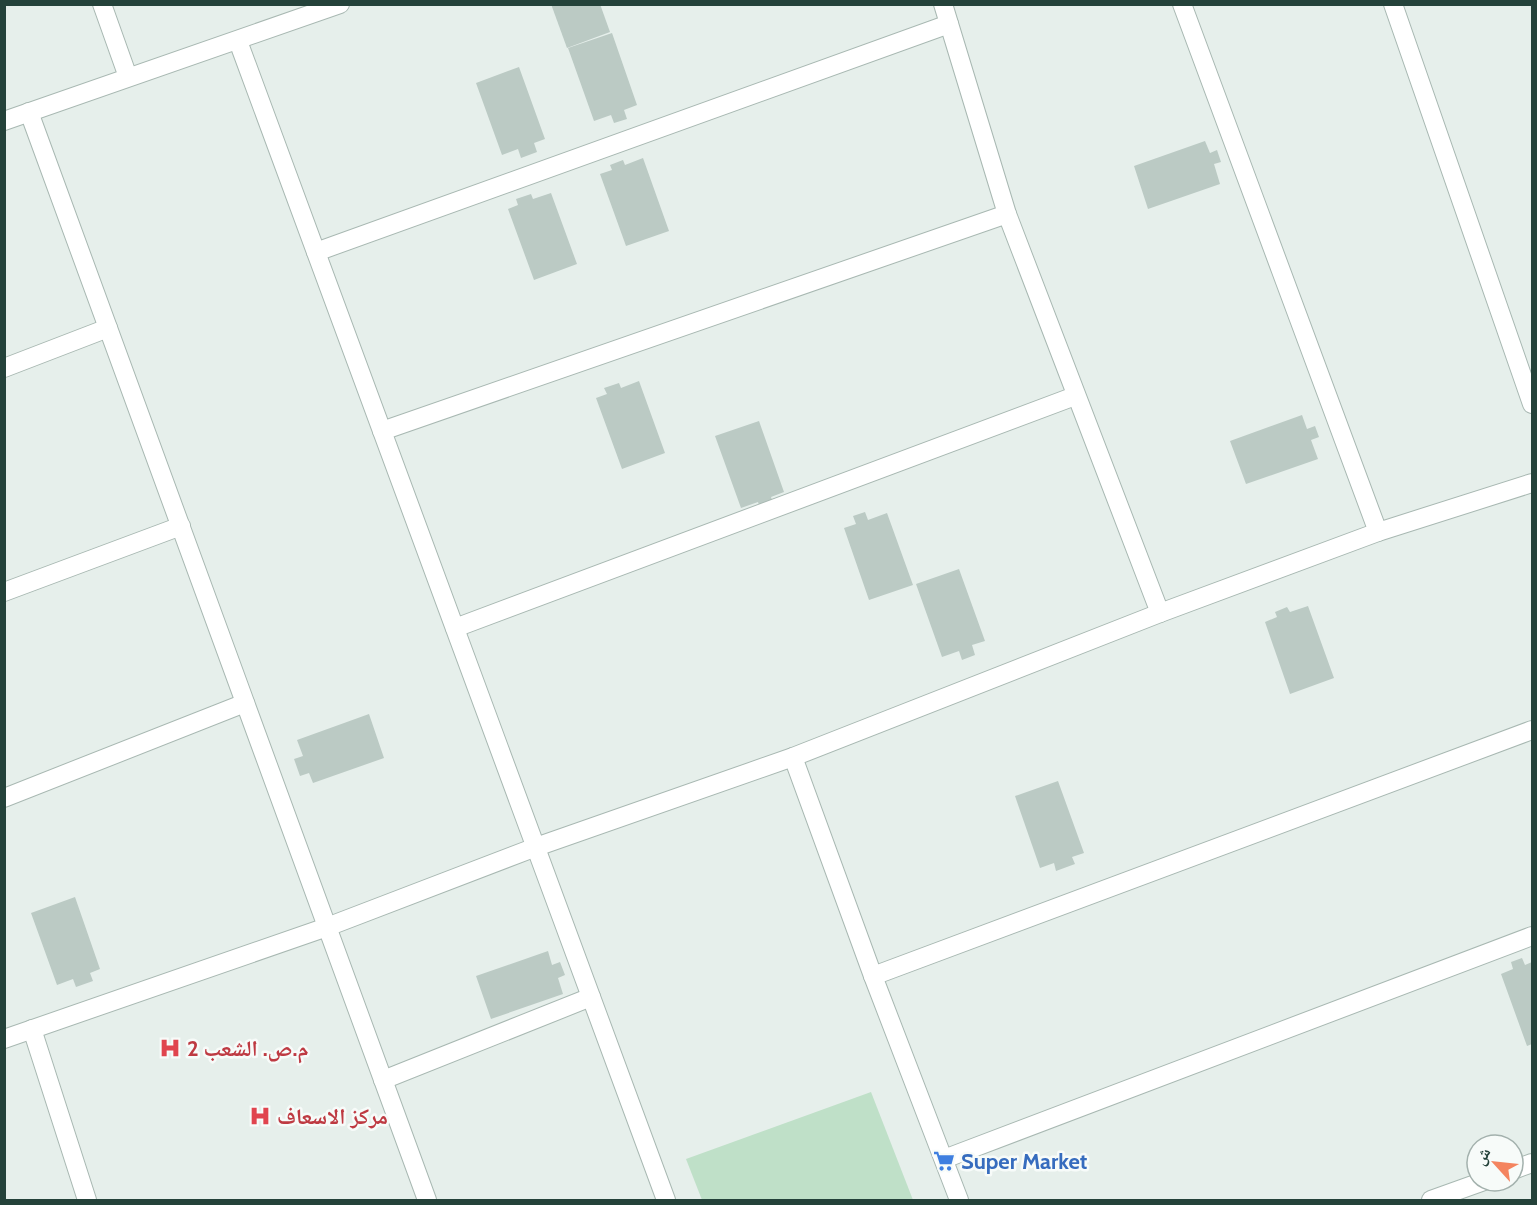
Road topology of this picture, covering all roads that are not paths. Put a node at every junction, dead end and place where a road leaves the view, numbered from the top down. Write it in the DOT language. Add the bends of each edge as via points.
graph roads {
  1 [pos="102,4"];
  2 [pos="340,4"];
  3 [pos="943,4"];
  4 [pos="1182,4"];
  5 [pos="1393,4"];
  6 [pos="949,24"];
  7 [pos="238,41"];
  8 [pos="128,77"];
  9 [pos="29,112"];
  10 [pos="4,121"];
  11 [pos="1007,214"];
  12 [pos="316,252"];
  13 [pos="108,328"];
  14 [pos="4,368"];
  15 [pos="1075,396"];
  16 [pos="1533,404"];
  17 [pos="382,431"];
  18 [pos="1533,483"];
  19 [pos="180,526"];
  20 [pos="1378,532"];
  21 [pos="4,592"];
  22 [pos="1160,613"];
  23 [pos="455,628"];
  24 [pos="245,703"];
  25 [pos="1533,730"];
  26 [pos="794,756"];
  27 [pos="4,798"];
  28 [pos="536,847"];
  29 [pos="327,927"];
  30 [pos="1533,936"];
  31 [pos="873,976"];
  32 [pos="591,997"];
  33 [pos="32,1029"];
  34 [pos="4,1039"];
  35 [pos="383,1080"];
  36 [pos="944,1159"];
  37 [pos="1465,1188"];
  38 [pos="662,1199"];
  39 [pos="87,1200"];
  40 [pos="427,1200"];
  41 [pos="959,1200"];
  42 [pos="1431,1200"];
  1 -- 8 [label="street"];
  2 -- 7 [label="street"];
  3 -- 6 [label="street"];
  4 -- 20 [label="street"];
  5 -- 16 [label="street"];
  6 -- 11 [label="street"];
  6 -- 12 [label="street"];
  7 -- 8 [label="street"];
  7 -- 12 [label="street"];
  8 -- 9 [label="street"];
  9 -- 10 [label="street"];
  9 -- 13 [label="street"];
  11 -- 15 [label="street"];
  11 -- 17 [label="street"];
  12 -- 17 [label="street"];
  13 -- 14 [label="street"];
  13 -- 19 [label="street"];
  15 -- 22 [label="street"];
  15 -- 23 [label="street"];
  17 -- 23 [label="street"];
  18 -- 20 [label="street"];
  19 -- 21 [label="street"];
  19 -- 24 [label="street"];
  20 -- 22 [label="street"];
  22 -- 26 [label="street"];
  23 -- 28 [label="street"];
  24 -- 27 [label="street"];
  24 -- 29 [label="street"];
  25 -- 31 [label="street"];
  26 -- 28 [label="street"];
  26 -- 31 [label="street"];
  28 -- 29 [label="street"];
  28 -- 32 [label="street"];
  29 -- 33 [label="street"];
  29 -- 35 [label="street"];
  30 -- 36 [label="street"];
  31 -- 36 [label="street"];
  32 -- 35 [label="street"];
  32 -- 38 [label="street"];
  33 -- 34 [label="street"];
  33 -- 39 [label="street"];
  35 -- 40 [label="street"];
  36 -- 41 [label="street"];
  37 -- 42 [label="street"];
}
